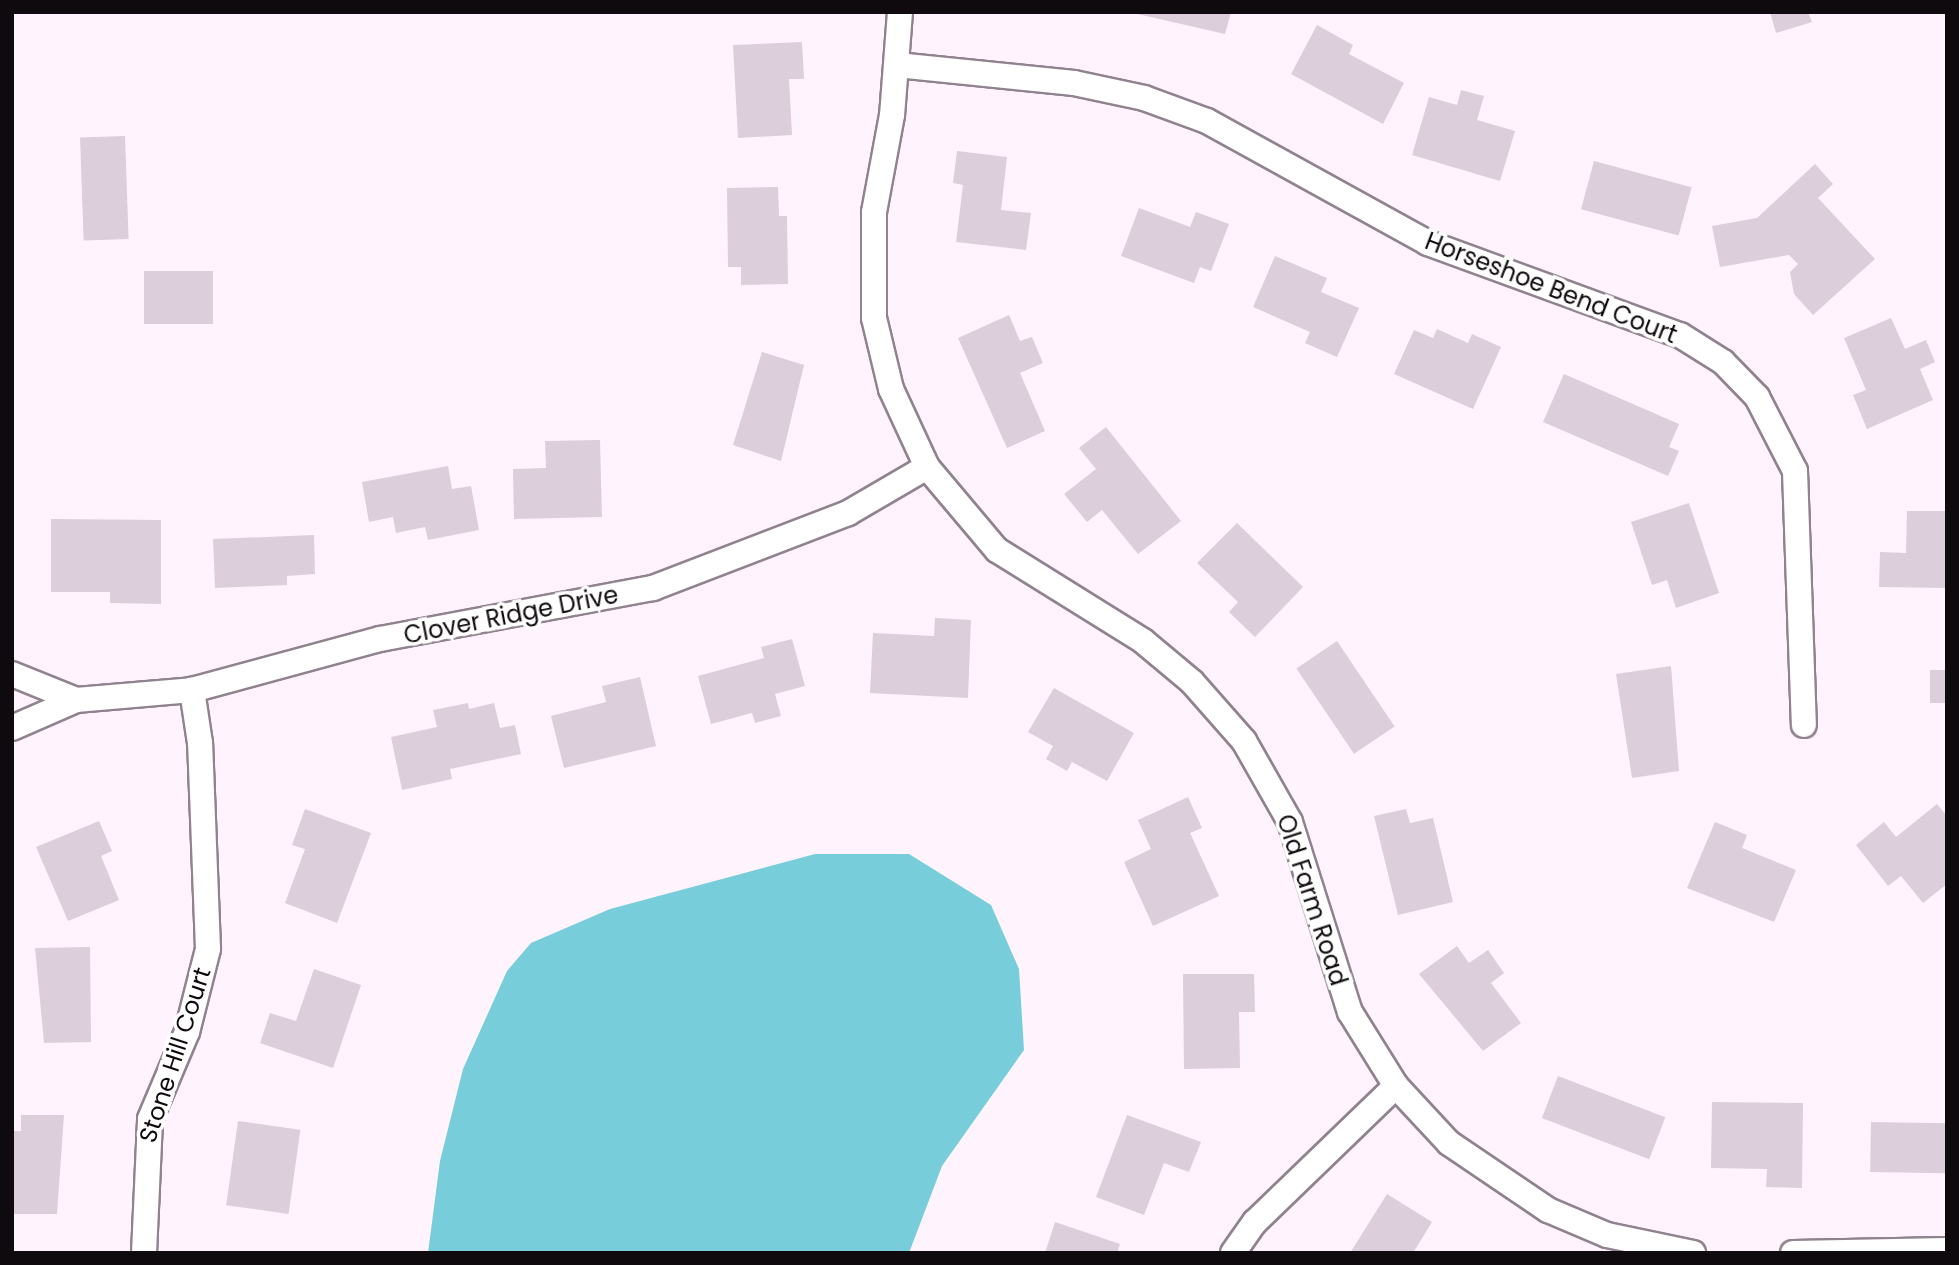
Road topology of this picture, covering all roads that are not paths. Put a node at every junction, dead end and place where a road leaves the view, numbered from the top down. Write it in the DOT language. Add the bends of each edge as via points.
graph roads {
  1 [pos="900,12"];
  2 [pos="897,65"];
  3 [pos="927,467"];
  4 [pos="12,674"];
  5 [pos="192,690"];
  6 [pos="76,700"];
  7 [pos="1804,724"];
  8 [pos="12,728"];
  9 [pos="1396,1086"];
  10 [pos="1947,1250"];
  11 [pos="144,1253"];
  12 [pos="1233,1253"];
  13 [pos="1693,1253"];
  14 [pos="1793,1253"];
  1 -- 2 [label="street, Old Farm Road"];
  2 -- 3 [label="street, Old Farm Road" via="874,212 874,318 891,389"];
  2 -- 7 [label="street, Horseshoe Bend Court" via="1074,83 1144,98 1207,121 1428,243 1680,335 1723,362 1757,397 1795,471"];
  3 -- 5 [label="street, Clover Ridge Drive" via="848,513 653,588 380,639"];
  3 -- 9 [label="street, Old Farm Road" via="998,550 1143,640 1192,682 1244,741 1290,822 1350,1012"];
  4 -- 6 [label="street, Clover Ridge Drive"];
  5 -- 6 [label="street, Clover Ridge Drive"];
  5 -- 11 [label="street, Stone Hill Court" via="200,743 208,949 187,1032 150,1119"];
  6 -- 8 [label="street, Clover Ridge Drive"];
  9 -- 12 [label="street" via="1255,1223"];
  9 -- 13 [label="street, Old Farm Road" via="1449,1143 1530,1201 1607,1235"];
  10 -- 14 [label="street"];
}
